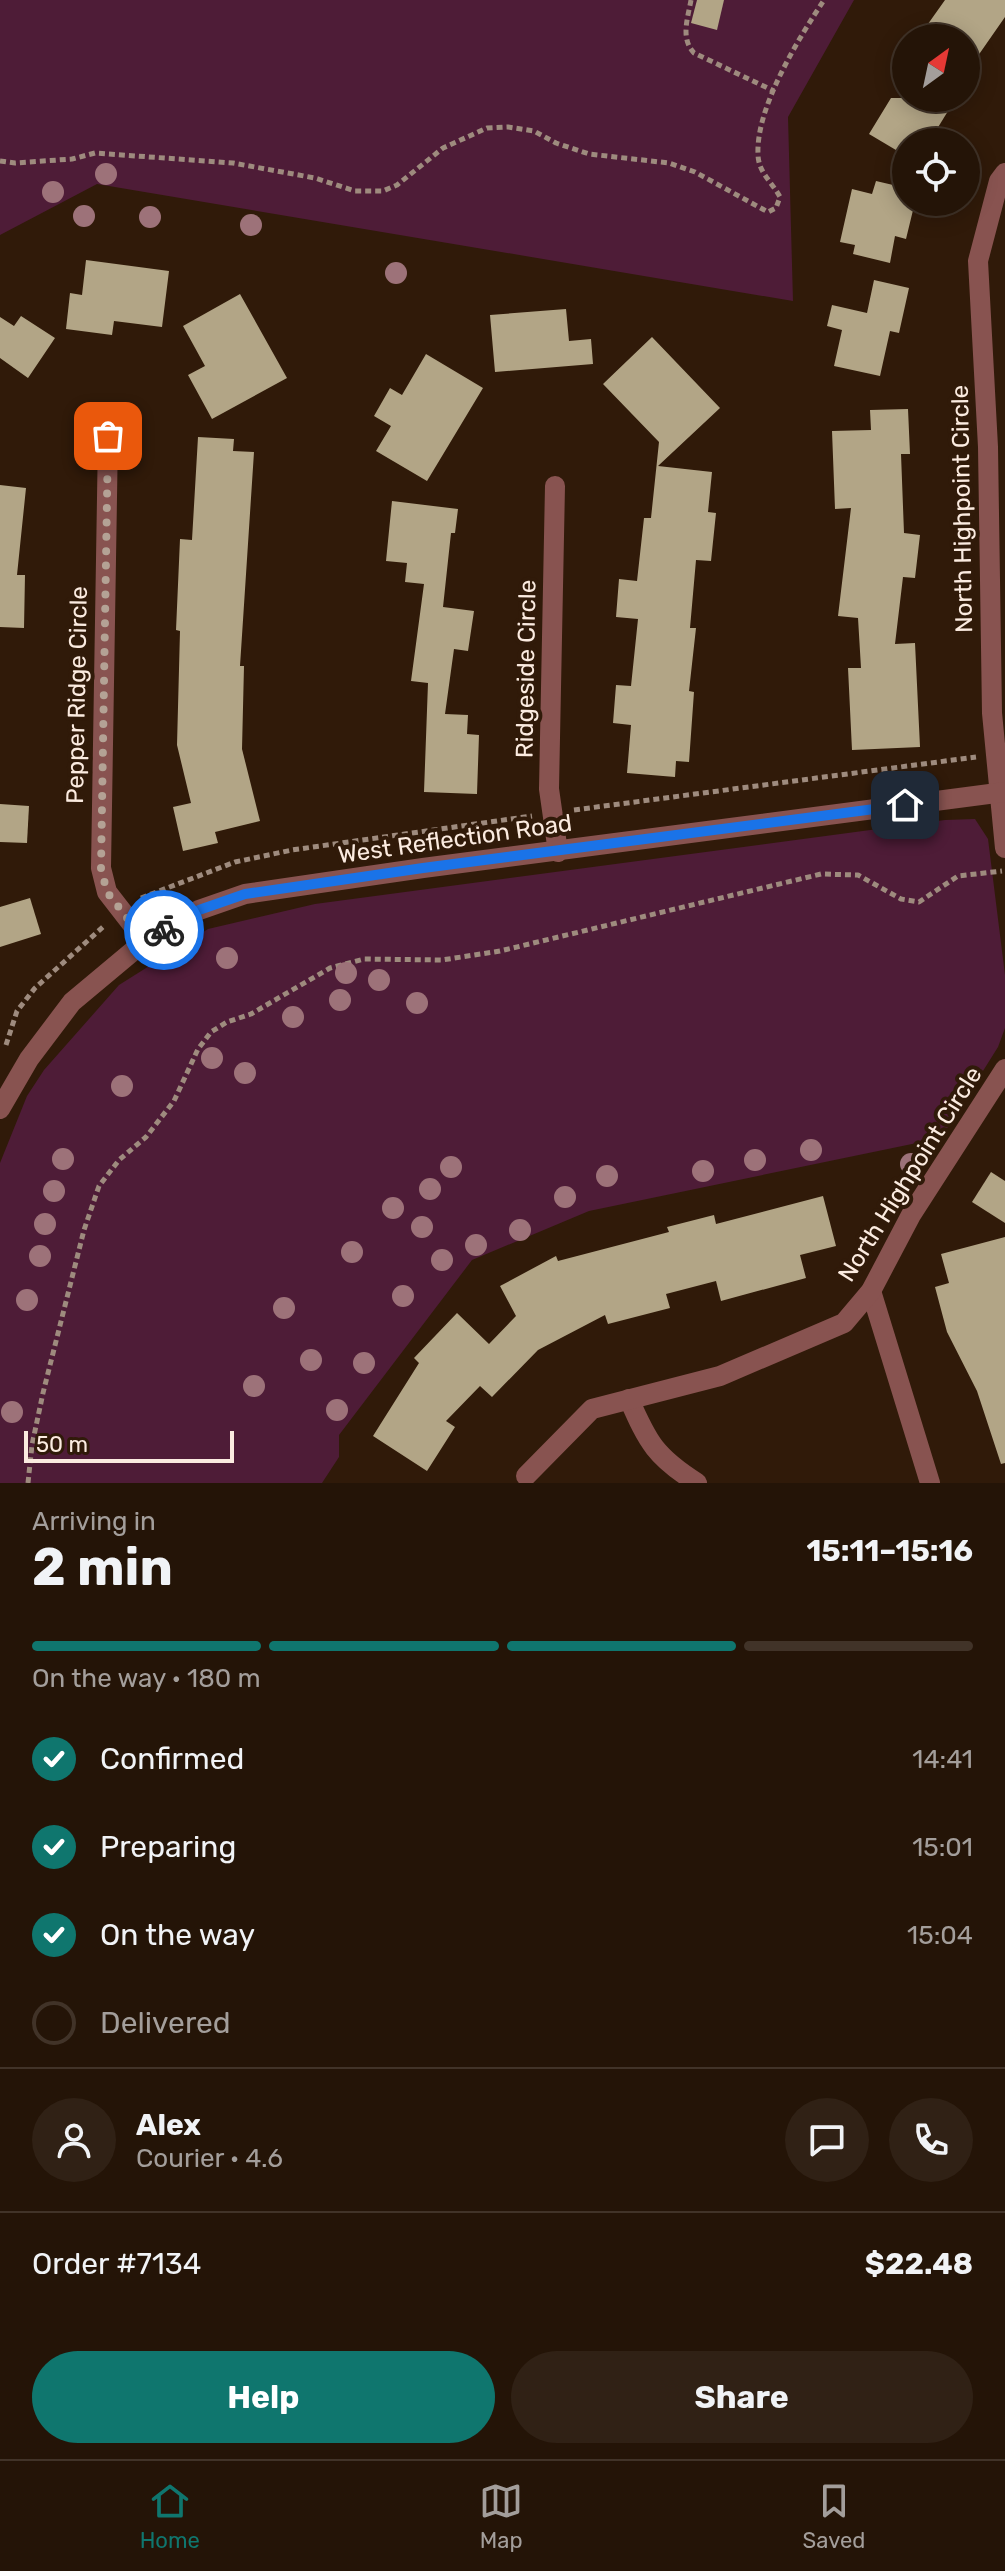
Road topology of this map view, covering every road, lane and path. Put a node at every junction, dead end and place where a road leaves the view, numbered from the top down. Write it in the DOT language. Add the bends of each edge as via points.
graph roads {
  1 [pos="691,0"];
  2 [pos="824,0"];
  3 [pos="774,91"];
  4 [pos="0,161"];
  5 [pos="1005,173"];
  6 [pos="108,436"];
  7 [pos="555,486"];
  8 [pos="1002,792"];
  9 [pos="1005,848"];
  10 [pos="558,852"];
  11 [pos="1005,871"];
  12 [pos="145,941"];
  13 [pos="1005,1069"];
  14 [pos="0,1109"];
  15 [pos="871,1291"];
  16 [pos="629,1399"];
  17 [pos="526,1476"];
  18 [pos="28,1483"];
  19 [pos="697,1483"];
  20 [pos="930,1483"];
  1 -- 3 [label="path" via="685,34 694,53"];
  2 -- 3 [label="path"];
  3 -- 4 [label="path" via="757,154 763,174 780,197 768,212 682,167 589,154 534,131 508,127 487,128 443,148 383,191 355,191 233,163 95,153 72,159"];
  5 -- 8 [label="street, North Highpoint Circle" via="978,261 988,447 992,713"];
  6 -- 12 [label="street, Pepper Ridge Circle" via="101,868 107,892"];
  7 -- 10 [label="street, Ridgeside Circle" via="549,789"];
  8 -- 9 [label="street, North Highpoint Circle"];
  8 -- 10 [label="street, West Reflection Road"];
  10 -- 12 [label="street, West Reflection Road" via="245,894 199,910"];
  11 -- 18 [label="path" via="958,876 919,902 901,899 858,875 821,874 500,951 442,960 364,959 330,968 211,1032 174,1101 99,1186 43,1393"];
  12 -- 14 [label="street, West Reflection Road" via="72,1002"];
  13 -- 15 [label="street, North Highpoint Circle" via="911,1215"];
  15 -- 16 [label="street, North Highpoint Circle" via="844,1323 824,1334 720,1376"];
  15 -- 20 [label="street"];
  16 -- 17 [label="street, North Highpoint Circle" via="592,1409"];
  16 -- 19 [label="street" via="644,1433 667,1464"];
}
